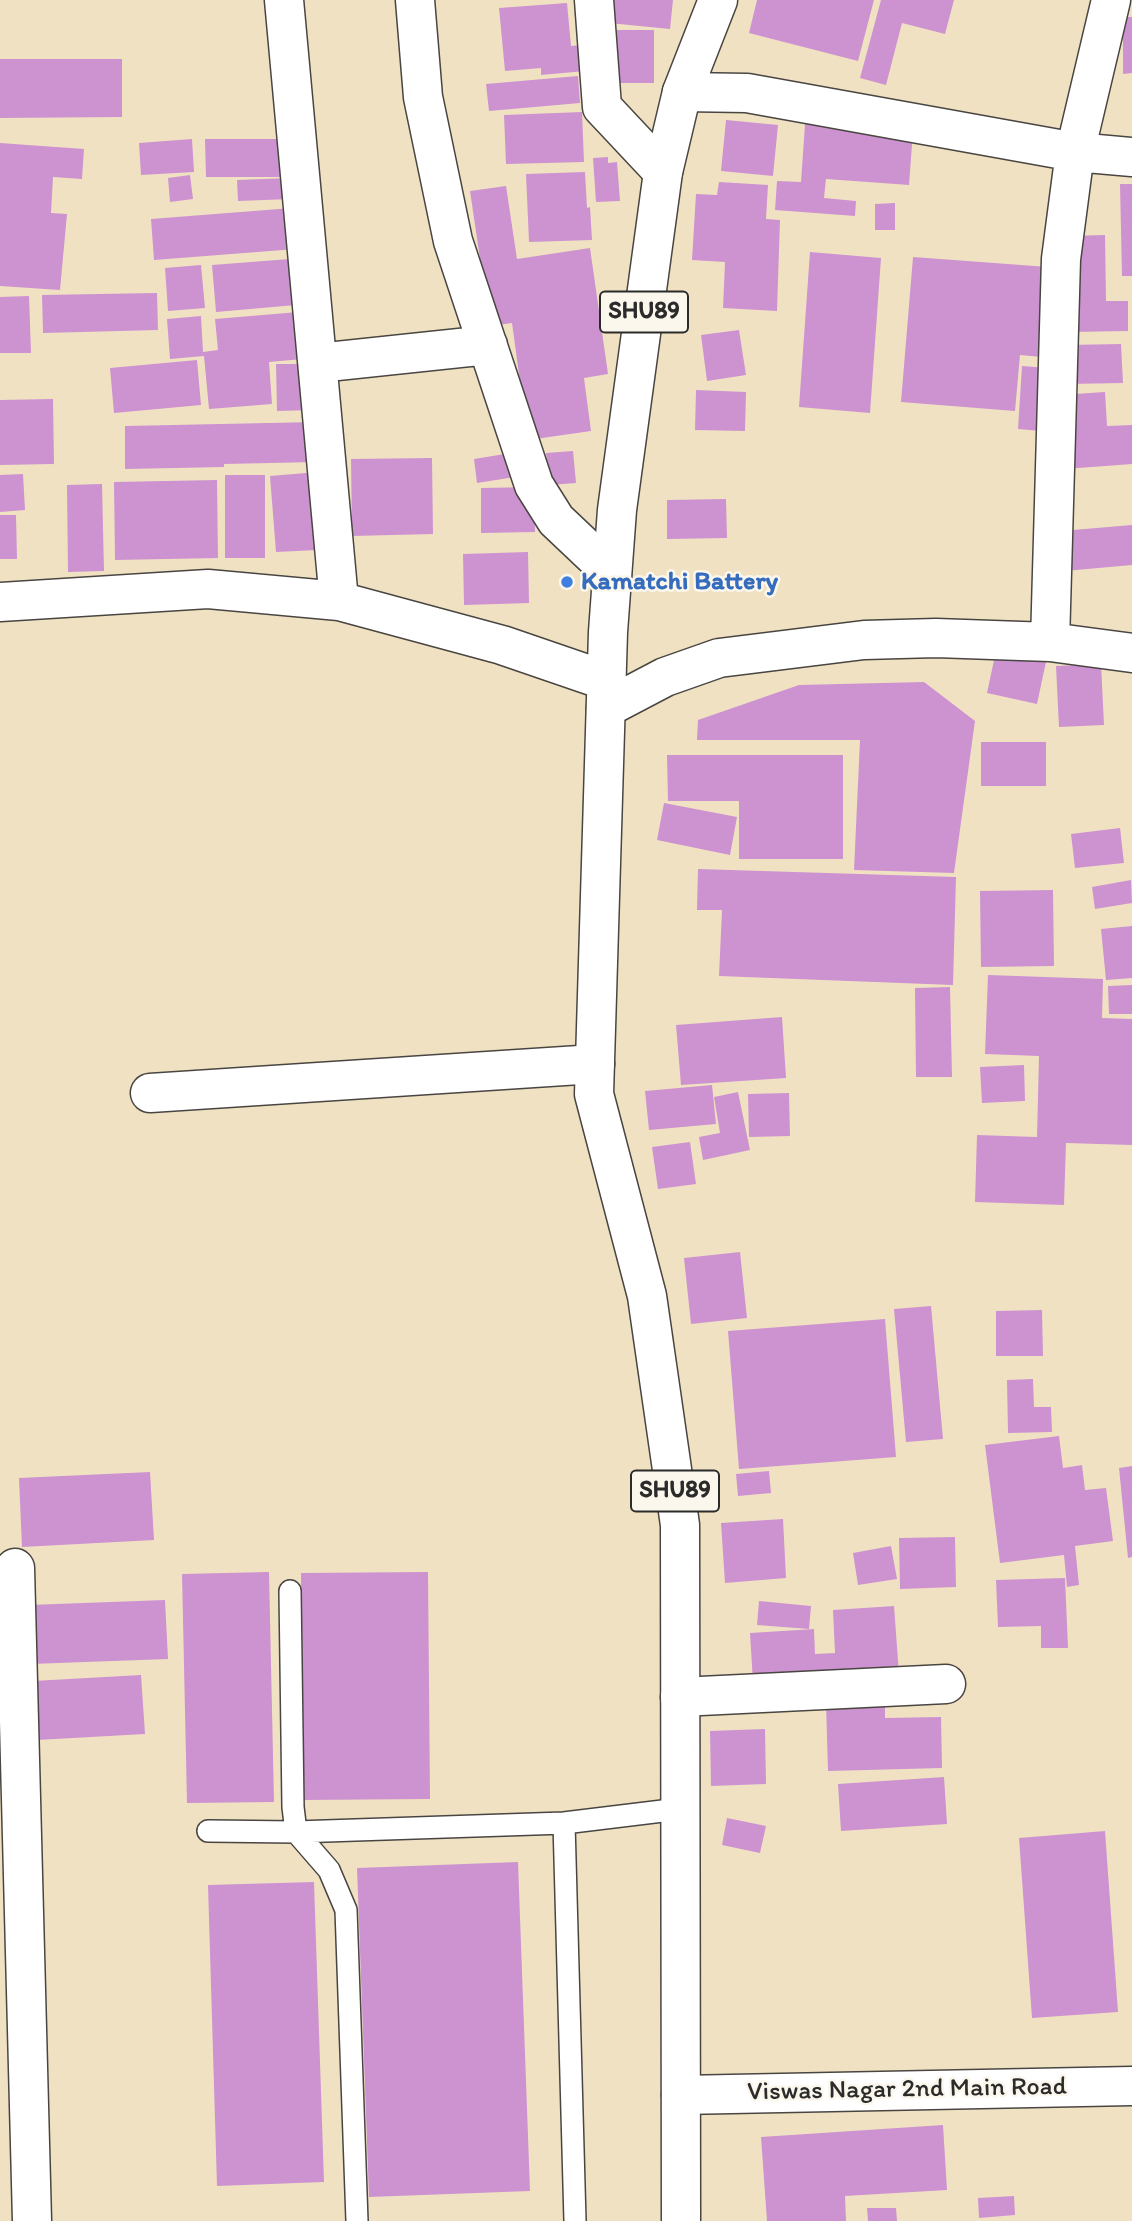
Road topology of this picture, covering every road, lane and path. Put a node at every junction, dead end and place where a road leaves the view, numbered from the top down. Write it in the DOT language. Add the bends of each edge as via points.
graph roads {
  1 [pos="284,0"];
  2 [pos="415,0"];
  3 [pos="594,0"];
  4 [pos="718,0"];
  5 [pos="1111,0"];
  6 [pos="682,92"];
  7 [pos="1075,152"];
  8 [pos="1132,157"];
  9 [pos="663,172"];
  10 [pos="488,345"];
  11 [pos="318,363"];
  12 [pos="612,573"];
  13 [pos="339,601"];
  14 [pos="0,602"];
  15 [pos="1050,642"];
  16 [pos="1132,653"];
  17 [pos="607,694"];
  18 [pos="595,1064"];
  19 [pos="150,1093"];
  20 [pos="15,1568"];
  21 [pos="290,1591"];
  22 [pos="946,1684"];
  23 [pos="680,1697"];
  24 [pos="679,1809"];
  25 [pos="564,1823"];
  26 [pos="208,1831"];
  27 [pos="296,1832"];
  28 [pos="13,1987"];
  29 [pos="1132,2086"];
  30 [pos="681,2095"];
  31 [pos="32,2221"];
  32 [pos="357,2221"];
  33 [pos="575,2221"];
  34 [pos="681,2221"];
  1 -- 11 [label="street"];
  2 -- 10 [label="street" via="423,97 447,215"];
  3 -- 9 [label="street" via="602,107"];
  4 -- 6 [label="street, SHU89"];
  5 -- 7 [label="street"];
  6 -- 7 [label="street" via="747,93"];
  6 -- 9 [label="street, SHU89"];
  7 -- 8 [label="street"];
  7 -- 15 [label="street" via="1061,259"];
  9 -- 12 [label="street, SHU89"];
  10 -- 11 [label="street"];
  10 -- 12 [label="street" via="534,485 556,520"];
  11 -- 13 [label="street"];
  12 -- 17 [label="street, SHU89"];
  13 -- 14 [label="street" via="208,589"];
  13 -- 17 [label="street" via="502,645"];
  15 -- 16 [label="street"];
  15 -- 17 [label="street" via="864,640 719,659"];
  17 -- 18 [label="street, SHU89"];
  18 -- 19 [label="street"];
  18 -- 23 [label="street, SHU89" via="594,1094 647,1296 680,1525"];
  20 -- 28 [label="street"];
  21 -- 27 [label="lane"];
  22 -- 23 [label="street"];
  23 -- 24 [label="street, SHU89"];
  24 -- 25 [label="lane"];
  24 -- 30 [label="street, SHU89"];
  25 -- 27 [label="lane"];
  25 -- 33 [label="lane"];
  26 -- 27 [label="lane"];
  27 -- 32 [label="lane" via="329,1870 346,1910"];
  28 -- 31 [label="street"];
  29 -- 30 [label="street, Viswas Nagar 2nd Main Road"];
  30 -- 34 [label="street, SHU89"];
}
